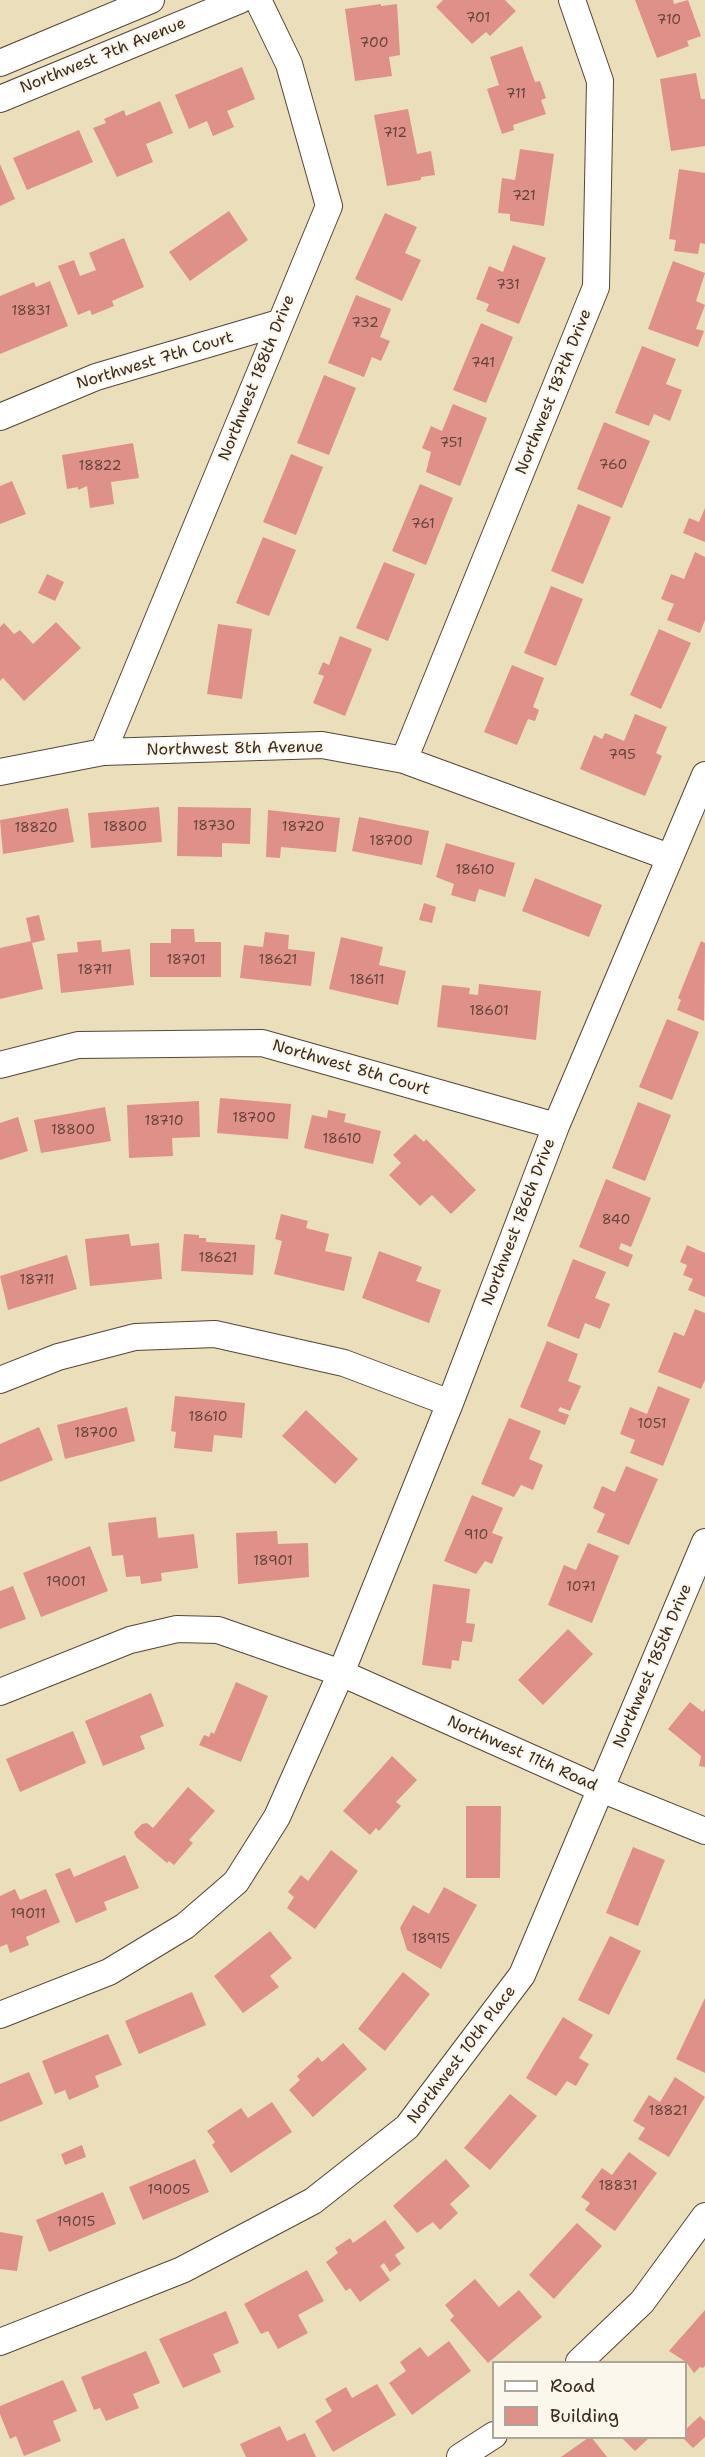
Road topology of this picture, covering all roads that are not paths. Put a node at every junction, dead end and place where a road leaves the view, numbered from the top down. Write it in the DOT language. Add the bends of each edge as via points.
graph roads {
  1 [pos="151,0"];
  2 [pos="240,0"];
  3 [pos="258,0"];
  4 [pos="571,2"];
  5 [pos="0,63"];
  6 [pos="0,99"];
  7 [pos="279,323"];
  8 [pos="0,417"];
  9 [pos="103,753"];
  10 [pos="404,760"];
  11 [pos="0,772"];
  12 [pos="705,775"];
  13 [pos="669,857"];
  14 [pos="0,1065"];
  15 [pos="556,1126"];
  16 [pos="0,1380"];
  17 [pos="450,1402"];
  18 [pos="705,1542"];
  19 [pos="340,1673"];
  20 [pos="0,1692"];
  21 [pos="601,1789"];
  22 [pos="705,1831"];
  23 [pos="0,2015"];
  24 [pos="705,2216"];
  25 [pos="0,2342"];
  26 [pos="580,2361"];
  27 [pos="492,2436"];
  28 [pos="460,2457"];
  1 -- 5 [label="street, Northwest 7th Avenue"];
  2 -- 6 [label="street, Northwest 7th Avenue"];
  3 -- 7 [label="street, Northwest 188th Drive" via="289,64 329,206"];
  4 -- 10 [label="street, Northwest 187th Drive" via="600,81 596,287"];
  7 -- 8 [label="street, Northwest 7th Court" via="96,377"];
  7 -- 9 [label="street, Northwest 188th Drive"];
  9 -- 10 [label="street, Northwest 8th Avenue" via="322,745"];
  9 -- 11 [label="street, Northwest 8th Avenue"];
  10 -- 13 [label="street, Northwest 8th Avenue"];
  12 -- 13 [label="street, Northwest 186th Drive"];
  13 -- 15 [label="street, Northwest 186th Drive"];
  14 -- 15 [label="street, Northwest 8th Court" via="78,1045 262,1043"];
  15 -- 17 [label="street, Northwest 186th Drive"];
  16 -- 17 [label="street" via="58,1357 135,1337 215,1334 344,1363"];
  17 -- 19 [label="street, Northwest 186th Drive"];
  18 -- 21 [label="street, Northwest 185th Drive"];
  19 -- 20 [label="street, Northwest 11th Road" via="218,1629 177,1629 130,1640"];
  19 -- 21 [label="street, Northwest 11th Road"];
  19 -- 23 [label="street, Northwest 186th Drive" via="277,1817 236,1882 185,1926 109,1972"];
  21 -- 22 [label="street, Northwest 11th Road"];
  21 -- 25 [label="street, Northwest 10th Place" via="522,1975 407,2127 313,2201 182,2270"];
  24 -- 26 [label="street" via="642,2302"];
  27 -- 28 [label="street"];
}
